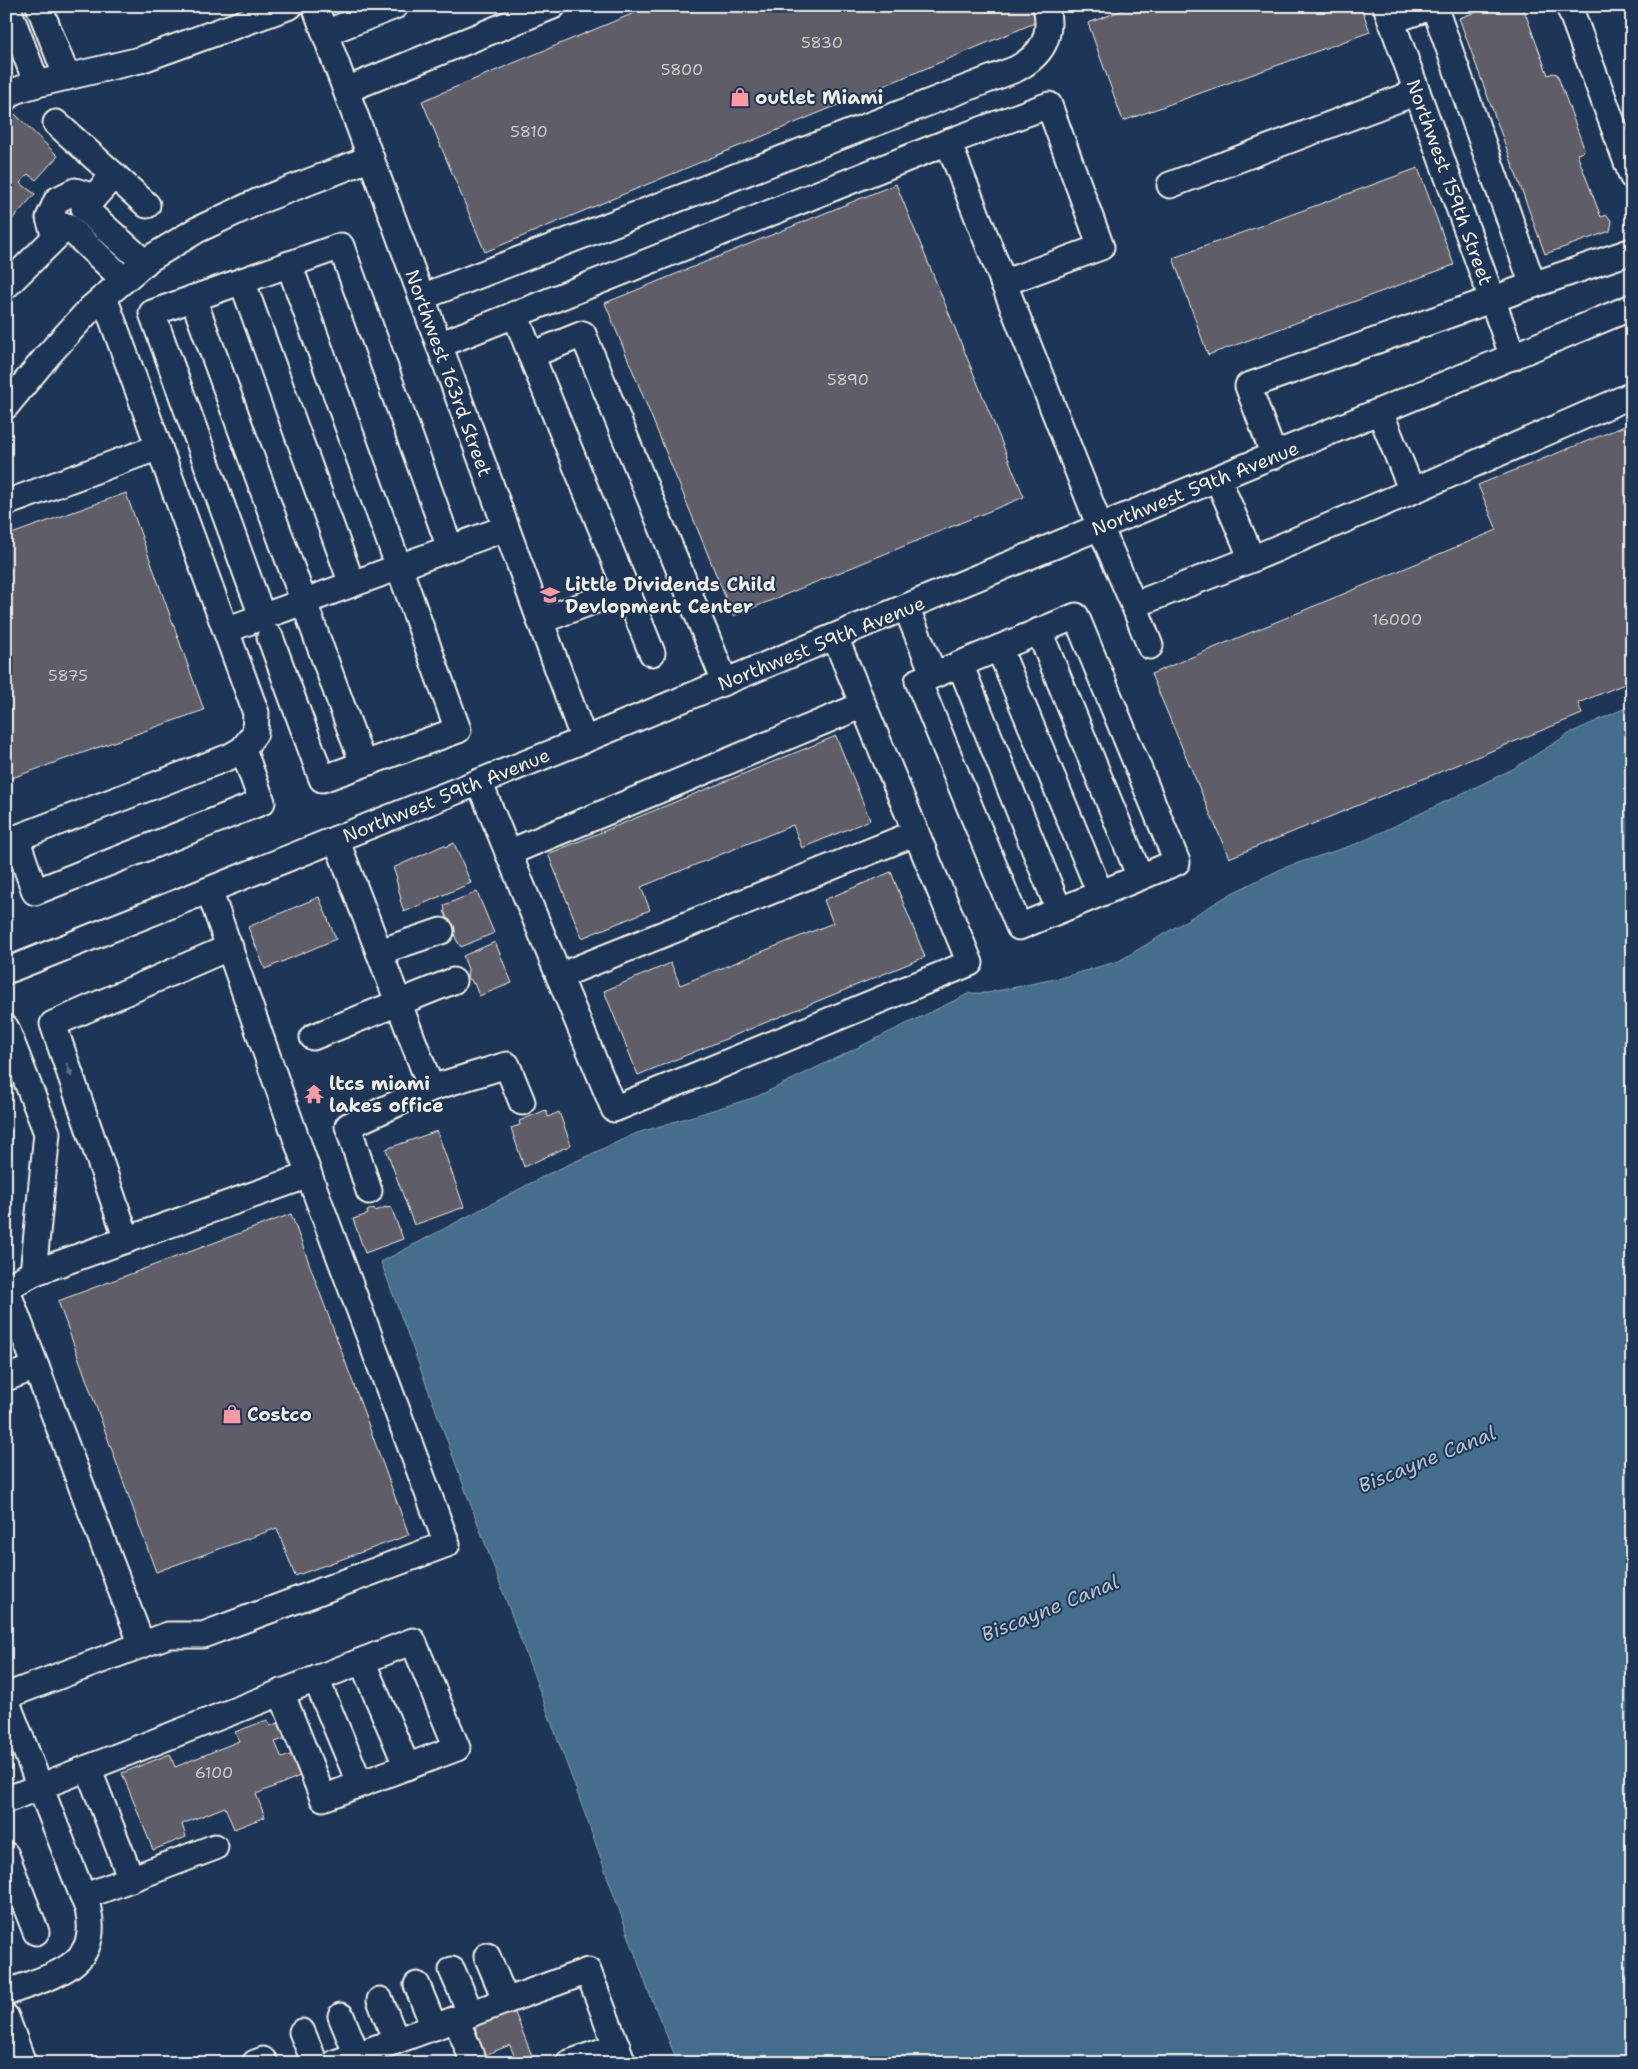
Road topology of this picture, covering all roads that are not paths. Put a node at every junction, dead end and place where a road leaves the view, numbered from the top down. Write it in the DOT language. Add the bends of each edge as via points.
graph roads {
  1 [pos="7,6"];
  2 [pos="39,6"];
  3 [pos="290,6"];
  4 [pos="315,6"];
  5 [pos="395,6"];
  6 [pos="553,6"];
  7 [pos="1046,6"];
  8 [pos="1433,6"];
  9 [pos="1569,6"];
  10 [pos="1389,14"];
  11 [pos="13,33"];
  12 [pos="325,33"];
  13 [pos="66,78"];
  14 [pos="37,84"];
  15 [pos="346,90"];
  16 [pos="1417,92"];
  17 [pos="6,98"];
  18 [pos="56,123"];
  19 [pos="948,142"];
  20 [pos="371,158"];
  21 [pos="114,176"];
  22 [pos="1632,176"];
  23 [pos="1170,185"];
  24 [pos="89,203"];
  25 [pos="147,205"];
  26 [pos="61,232"];
  27 [pos="1632,252"];
  28 [pos="145,263"];
  29 [pos="289,264"];
  30 [pos="124,280"];
  31 [pos="242,281"];
  32 [pos="1003,282"];
  33 [pos="1533,285"];
  34 [pos="6,286"];
  35 [pos="104,297"];
  36 [pos="422,297"];
  37 [pos="194,298"];
  38 [pos="1492,300"];
  39 [pos="1632,307"];
  40 [pos="515,314"];
  41 [pos="439,345"];
  42 [pos="531,355"];
  43 [pos="1513,357"];
  44 [pos="1632,395"];
  45 [pos="6,406"];
  46 [pos="1380,412"];
  47 [pos="159,447"];
  48 [pos="1274,456"];
  49 [pos="1218,479"];
  50 [pos="1412,491"];
  51 [pos="6,503"];
  52 [pos="1100,527"];
  53 [pos="506,528"];
  54 [pos="450,548"];
  55 [pos="1252,559"];
  56 [pos="399,567"];
  57 [pos="352,584"];
  58 [pos="626,589"];
  59 [pos="304,601"];
  60 [pos="1134,606"];
  61 [pos="906,607"];
  62 [pos="540,621"];
  63 [pos="266,626"];
  64 [pos="226,630"];
  65 [pos="1039,631"];
  66 [pos="835,637"];
  67 [pos="1150,646"];
  68 [pos="999,648"];
  69 [pos="652,653"];
  70 [pos="960,664"];
  71 [pos="934,675"];
  72 [pos="725,682"];
  73 [pos="863,705"];
  74 [pos="584,740"];
  75 [pos="243,749"];
  76 [pos="363,764"];
  77 [pos="479,782"];
  78 [pos="916,833"];
  79 [pos="336,839"];
  80 [pos="11,840"];
  81 [pos="508,853"];
  82 [pos="1140,877"];
  83 [pos="209,890"];
  84 [pos="1100,893"];
  85 [pos="1059,910"];
  86 [pos="441,931"];
  87 [pos="230,947"];
  88 [pos="379,952"];
  89 [pos="6,971"];
  90 [pos="559,976"];
  91 [pos="453,981"];
  92 [pos="399,1003"];
  93 [pos="6,1028"];
  94 [pos="313,1037"];
  95 [pos="431,1088"];
  96 [pos="522,1102"];
  97 [pos="309,1175"];
  98 [pos="370,1191"];
  99 [pos="127,1240"];
  100 [pos="33,1273"];
  101 [pos="6,1288"];
  102 [pos="36,1367"];
  103 [pos="6,1378"];
  104 [pos="142,1645"];
  105 [pos="362,1661"];
  106 [pos="316,1679"];
  107 [pos="281,1692"];
  108 [pos="6,1698"];
  109 [pos="407,1767"];
  110 [pos="88,1768"];
  111 [pos="360,1784"];
  112 [pos="41,1786"];
  113 [pos="6,1800"];
  114 [pos="215,1847"];
  115 [pos="6,1855"];
  116 [pos="130,1879"];
  117 [pos="83,1897"];
  118 [pos="36,1932"];
  119 [pos="487,1956"];
  120 [pos="452,1970"];
  121 [pos="417,1985"];
  122 [pos="6,1993"];
  123 [pos="380,2000"];
  124 [pos="506,2001"];
  125 [pos="341,2016"];
  126 [pos="6,2017"];
  127 [pos="454,2020"];
  128 [pos="302,2032"];
  129 [pos="396,2041"];
  130 [pos="620,2054"];
  131 [pos="346,2059"];
  132 [pos="469,2061"];
  133 [pos="23,2063"];
  134 [pos="255,2063"];
  135 [pos="265,2063"];
  136 [pos="315,2063"];
  137 [pos="569,2063"];
  1 -- 11 [label="street"];
  2 -- 13 [label="street"];
  3 -- 13 [label="street" via="140,60"];
  4 -- 12 [label="street, Northwest 163rd Street"];
  5 -- 12 [label="street"];
  6 -- 15 [label="street"];
  7 -- 36 [label="street" via="1047,37 1040,51 1016,69"];
  8 -- 10 [label="street"];
  8 -- 33 [label="street"];
  9 -- 22 [label="street"];
  10 -- 16 [label="street, Northwest 159th Street"];
  11 -- 14 [label="street"];
  12 -- 15 [label="street, Northwest 163rd Street"];
  13 -- 14 [label="street"];
  14 -- 17 [label="street" via="14,91"];
  15 -- 20 [label="street, Northwest 163rd Street"];
  16 -- 23 [label="street"];
  16 -- 38 [label="street, Northwest 159th Street"];
  18 -- 21 [label="street"];
  19 -- 32 [label="street"];
  19 -- 32 [label="street" via="1049,105 1101,247"];
  19 -- 40 [label="street"];
  20 -- 28 [label="street" via="259,201 197,230"];
  20 -- 36 [label="street, Northwest 163rd Street"];
  21 -- 24 [label="street"];
  21 -- 25 [label="street"];
  24 -- 26 [label="street" via="75,191 57,200 49,218"];
  24 -- 28 [label="street"];
  26 -- 30 [label="street"];
  26 -- 34 [label="street"];
  27 -- 33 [label="street"];
  28 -- 30 [label="street"];
  29 -- 31 [label="street"];
  29 -- 54 [label="street" via="340,246"];
  29 -- 56 [label="street"];
  30 -- 35 [label="street"];
  31 -- 37 [label="street"];
  31 -- 57 [label="street"];
  32 -- 52 [label="street"];
  33 -- 38 [label="street"];
  35 -- 45 [label="street" via="48,355"];
  35 -- 47 [label="street"];
  36 -- 41 [label="street, Northwest 163rd Street"];
  37 -- 59 [label="street"];
  37 -- 63 [label="street" via="152,313"];
  38 -- 43 [label="street, Northwest 159th Street"];
  38 -- 48 [label="street" via="1248,386"];
  39 -- 43 [label="street, Northwest 59th Avenue"];
  40 -- 41 [label="street"];
  40 -- 42 [label="street"];
  41 -- 53 [label="street, Northwest 163rd Street"];
  42 -- 58 [label="street"];
  42 -- 72 [label="street" via="583,334"];
  43 -- 46 [label="street, Northwest 59th Avenue"];
  44 -- 50 [label="street"];
  46 -- 48 [label="street, Northwest 59th Avenue"];
  46 -- 50 [label="street"];
  47 -- 51 [label="street"];
  47 -- 64 [label="street"];
  48 -- 49 [label="street, Northwest 59th Avenue"];
  49 -- 52 [label="street, Northwest 59th Avenue"];
  49 -- 55 [label="street"];
  50 -- 55 [label="street"];
  52 -- 60 [label="street"];
  52 -- 61 [label="street, Northwest 59th Avenue"];
  53 -- 54 [label="street"];
  53 -- 62 [label="street, Northwest 163rd Street"];
  54 -- 56 [label="street"];
  55 -- 60 [label="street"];
  56 -- 57 [label="street"];
  56 -- 76 [label="street" via="458,730"];
  57 -- 59 [label="street"];
  58 -- 62 [label="street"];
  58 -- 69 [label="street"];
  59 -- 63 [label="street"];
  59 -- 76 [label="street"];
  60 -- 67 [label="street"];
  61 -- 66 [label="street, Northwest 59th Avenue"];
  61 -- 71 [label="street"];
  62 -- 74 [label="street, Northwest 163rd Street"];
  63 -- 64 [label="street"];
  63 -- 76 [label="street" via="322,779"];
  64 -- 75 [label="street" via="256,713 255,733"];
  65 -- 68 [label="street"];
  65 -- 82 [label="street"];
  65 -- 82 [label="street" via="1076,616 1177,862"];
  66 -- 72 [label="street, Northwest 59th Avenue"];
  66 -- 73 [label="street"];
  68 -- 70 [label="street"];
  68 -- 84 [label="street"];
  70 -- 71 [label="street"];
  70 -- 85 [label="street"];
  71 -- 85 [label="street" via="918,681 1019,927"];
  72 -- 74 [label="street, Northwest 59th Avenue"];
  73 -- 78 [label="street"];
  73 -- 81 [label="street"];
  74 -- 77 [label="street, Northwest 59th Avenue"];
  75 -- 80 [label="street"];
  75 -- 80 [label="street" via="262,802 34,892"];
  77 -- 79 [label="street, Northwest 59th Avenue"];
  77 -- 81 [label="street"];
  78 -- 90 [label="street"];
  78 -- 90 [label="street" via="970,963 614,1109"];
  79 -- 83 [label="street, Northwest 59th Avenue"];
  79 -- 88 [label="street"];
  81 -- 90 [label="street"];
  82 -- 84 [label="street"];
  83 -- 87 [label="street"];
  83 -- 89 [label="street, Northwest 59th Avenue"];
  84 -- 85 [label="street"];
  86 -- 88 [label="street"];
  87 -- 97 [label="street"];
  87 -- 99 [label="street, one-way" via="53,1024"];
  88 -- 92 [label="street"];
  91 -- 92 [label="street"];
  92 -- 94 [label="street"];
  92 -- 95 [label="street"];
  93 -- 100 [label="street" via="46,1133"];
  95 -- 96 [label="street" via="507,1064"];
  95 -- 98 [label="street" via="348,1126"];
  97 -- 99 [label="street"];
  97 -- 104 [label="street" via="447,1544 203,1635 168,1635"];
  99 -- 100 [label="street"];
  100 -- 101 [label="street"];
  101 -- 102 [label="street"];
  102 -- 103 [label="street"];
  102 -- 104 [label="street"];
  104 -- 108 [label="street"];
  105 -- 106 [label="street"];
  105 -- 109 [label="street"];
  105 -- 109 [label="street" via="413,1641 457,1748"];
  106 -- 107 [label="street"];
  106 -- 111 [label="street"];
  107 -- 110 [label="street"];
  107 -- 111 [label="street" via="323,1798"];
  108 -- 112 [label="street"];
  109 -- 111 [label="street"];
  110 -- 112 [label="street"];
  110 -- 116 [label="street"];
  112 -- 113 [label="street"];
  112 -- 117 [label="street"];
  114 -- 116 [label="street"];
  115 -- 118 [label="street"];
  116 -- 117 [label="street"];
  117 -- 122 [label="street" via="92,1925 90,1940 83,1954 72,1966"];
  119 -- 124 [label="street"];
  120 -- 127 [label="street"];
  121 -- 127 [label="street"];
  123 -- 129 [label="street"];
  124 -- 127 [label="street"];
  124 -- 130 [label="street" via="588,1971"];
  125 -- 131 [label="street"];
  126 -- 133 [label="street"];
  127 -- 129 [label="street"];
  127 -- 132 [label="street"];
  128 -- 136 [label="street"];
  129 -- 131 [label="street"];
  130 -- 137 [label="street"];
  134 -- 135 [label="street" via="264,2060"];
}
